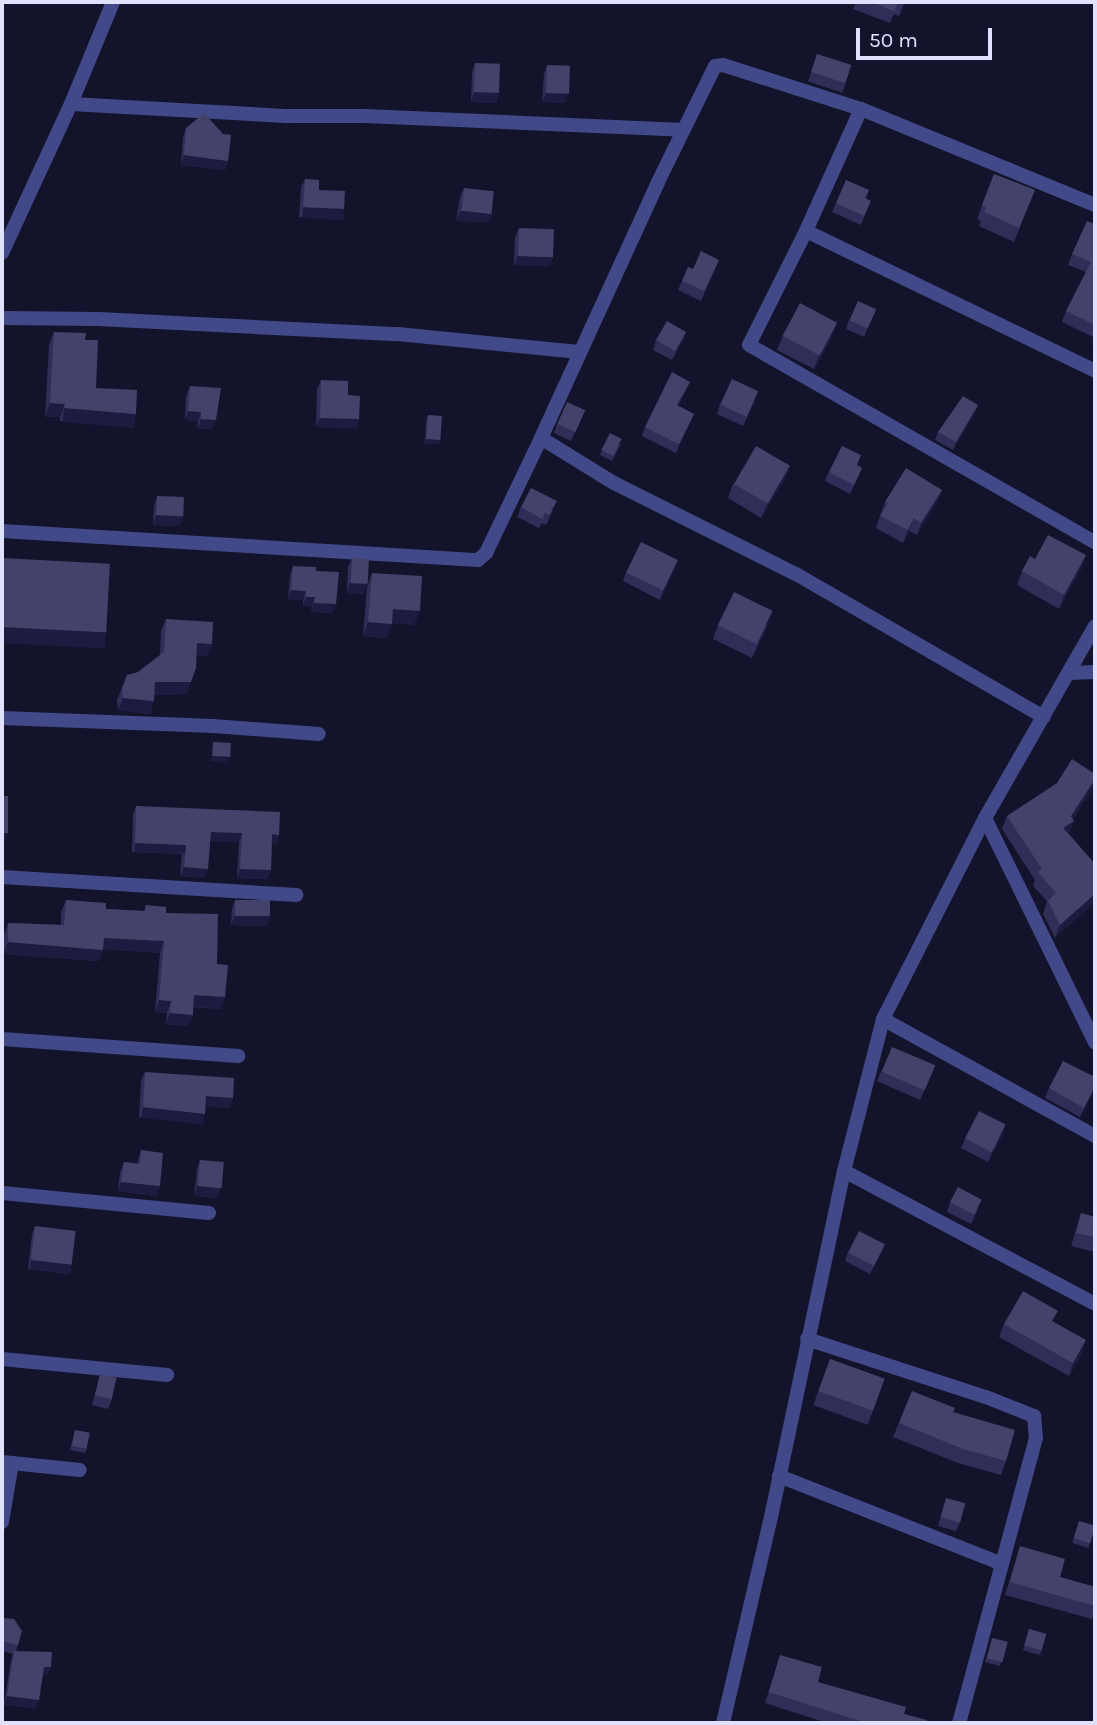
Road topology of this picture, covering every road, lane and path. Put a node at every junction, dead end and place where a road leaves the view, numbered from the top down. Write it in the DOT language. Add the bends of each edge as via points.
graph roads {
  1 [pos="113,2"];
  2 [pos="71,104"];
  3 [pos="860,109"];
  4 [pos="683,130"];
  5 [pos="1095,205"];
  6 [pos="806,231"];
  7 [pos="2,253"];
  8 [pos="2,318"];
  9 [pos="579,352"];
  10 [pos="1095,371"];
  11 [pos="541,438"];
  12 [pos="2,531"];
  13 [pos="1095,542"];
  14 [pos="1095,626"];
  15 [pos="1095,672"];
  16 [pos="1069,673"];
  17 [pos="2,718"];
  18 [pos="1044,718"];
  19 [pos="319,734"];
  20 [pos="985,818"];
  21 [pos="2,877"];
  22 [pos="296,895"];
  23 [pos="883,1019"];
  24 [pos="2,1039"];
  25 [pos="1095,1043"];
  26 [pos="238,1056"];
  27 [pos="1095,1136"];
  28 [pos="844,1171"];
  29 [pos="2,1193"];
  30 [pos="209,1213"];
  31 [pos="1095,1304"];
  32 [pos="807,1339"];
  33 [pos="2,1359"];
  34 [pos="167,1375"];
  35 [pos="7,1462"];
  36 [pos="80,1470"];
  37 [pos="779,1476"];
  38 [pos="2,1522"];
  39 [pos="1000,1563"];
  40 [pos="723,1723"];
  41 [pos="959,1723"];
  1 -- 2 [label="street"];
  2 -- 4 [label="street"];
  2 -- 7 [label="street"];
  3 -- 4 [label="street" via="723,65 715,66"];
  3 -- 5 [label="street"];
  3 -- 6 [label="street"];
  4 -- 9 [label="street"];
  6 -- 10 [label="street"];
  6 -- 13 [label="street" via="749,345"];
  8 -- 9 [label="street" via="398,334"];
  9 -- 11 [label="street"];
  11 -- 12 [label="street" via="486,553 478,560"];
  11 -- 18 [label="street" via="614,483 796,574"];
  14 -- 16 [label="street"];
  15 -- 16 [label="street"];
  16 -- 18 [label="street"];
  17 -- 19 [label="street"];
  18 -- 20 [label="street"];
  20 -- 23 [label="street"];
  20 -- 25 [label="street"];
  21 -- 22 [label="street"];
  23 -- 27 [label="street"];
  23 -- 28 [label="street"];
  24 -- 26 [label="street"];
  28 -- 31 [label="street"];
  28 -- 32 [label="street"];
  29 -- 30 [label="street"];
  32 -- 37 [label="street"];
  32 -- 39 [label="street" via="1034,1416 1036,1438"];
  33 -- 34 [label="street"];
  35 -- 36 [label="street"];
  35 -- 38 [label="street"];
  37 -- 39 [label="street"];
  37 -- 40 [label="street"];
  39 -- 41 [label="street"];
}
